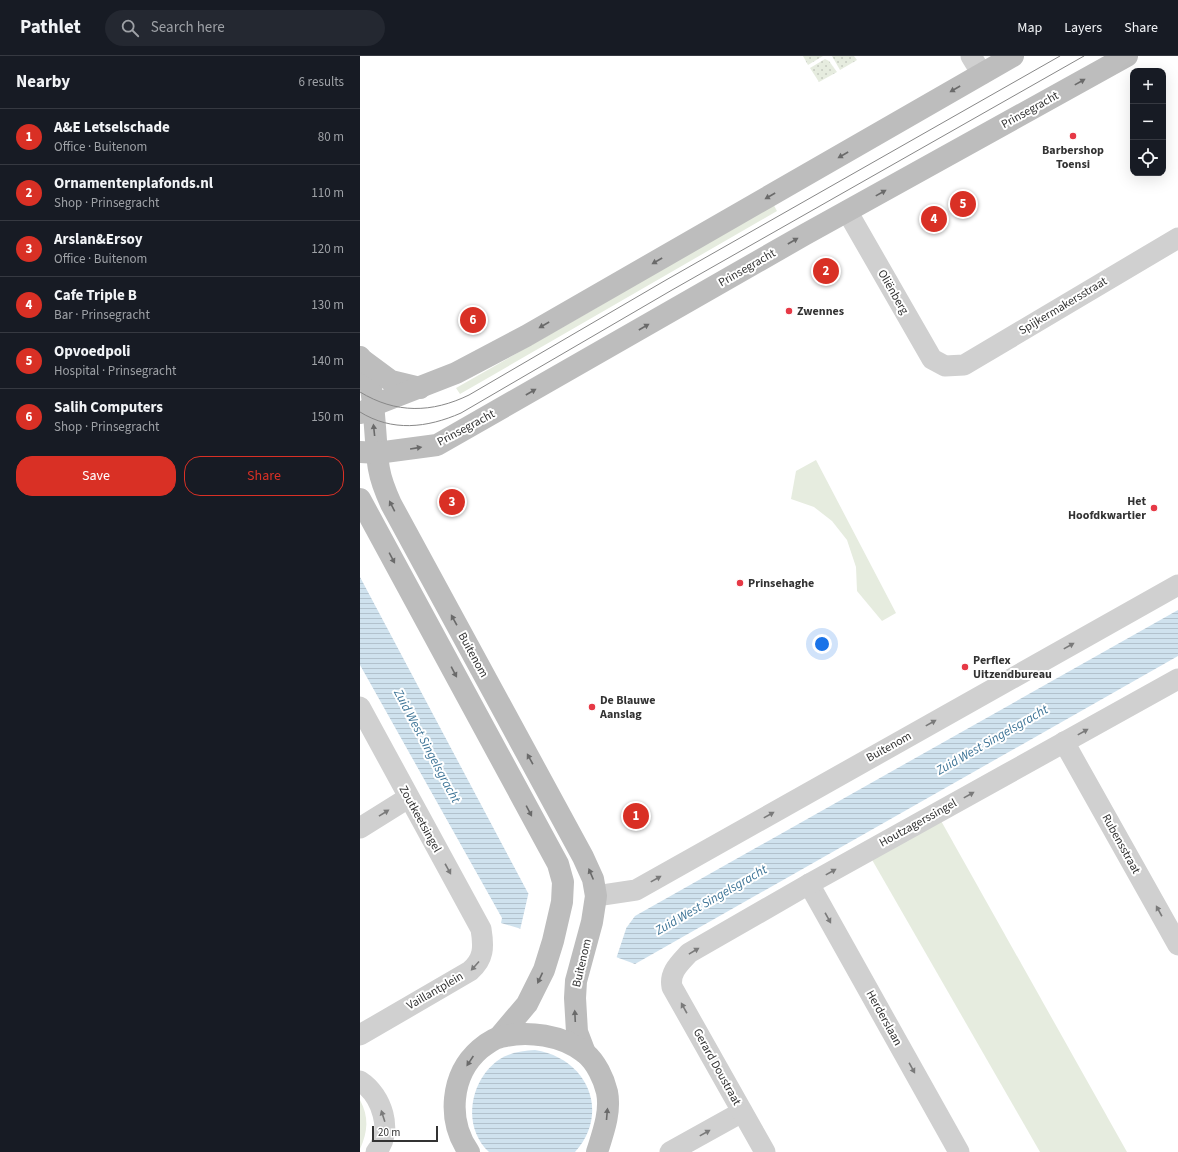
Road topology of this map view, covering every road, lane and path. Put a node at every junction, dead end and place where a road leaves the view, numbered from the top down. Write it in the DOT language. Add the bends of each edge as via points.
graph roads {
  1 [pos="1013,56"];
  2 [pos="1127,56"];
  3 [pos="977,65"];
  4 [pos="847,211"];
  5 [pos="1178,238"];
  6 [pos="362,359"];
  7 [pos="945,366"];
  8 [pos="420,388"];
  9 [pos="366,410"];
  10 [pos="368,452"];
  11 [pos="360,499"];
  12 [pos="1178,585"];
  13 [pos="1178,679"];
  14 [pos="360,708"];
  15 [pos="1064,742"];
  16 [pos="408,798"];
  17 [pos="360,828"];
  18 [pos="809,884"];
  19 [pos="595,904"];
  20 [pos="481,929"];
  21 [pos="1178,945"];
  22 [pos="671,980"];
  23 [pos="360,1035"];
  24 [pos="499,1037"];
  25 [pos="585,1053"];
  26 [pos="360,1081"];
  27 [pos="742,1112"];
  28 [pos="376,1152"];
  29 [pos="469,1152"];
  30 [pos="597,1152"];
  31 [pos="670,1152"];
  32 [pos="765,1152"];
  33 [pos="959,1152"];
  1 -- 3 [label="main road"];
  4 -- 2 [label="main road, Prinsegracht, one-way"];
  3 -- 8 [label="main road, one-way" via="526,336 456,373"];
  4 -- 7 [label="street, Oliënberg" via="932,359"];
  10 -- 4 [label="main road, Prinsegracht, one-way" via="437,444"];
  5 -- 7 [label="street, Spijkermakersstraat" via="964,365"];
  6 -- 8 [label="main road" via="391,381"];
  6 -- 9 [label="main road, Buitenom" via="370,385"];
  8 -- 9 [label="main road"];
  10 -- 9 [label="main road, Buitenom, one-way"];
  19 -- 10 [label="main road, Buitenom, one-way" via="593,879 583,857 391,504 379,470"];
  11 -- 24 [label="main road, Buitenom, one-way" via="558,864 563,882 562,902 544,970 527,1004"];
  19 -- 12 [label="street, Buitenom, one-way" via="636,890"];
  15 -- 13 [label="street, Houtzagerssingel, one-way"];
  14 -- 16 [label="street, Zoutkeetsingel"];
  18 -- 15 [label="street, Houtzagerssingel, one-way"];
  21 -- 15 [label="street, Rubensstraat, one-way"];
  17 -- 16 [label="street, one-way"];
  16 -- 20 [label="street, Zoutkeetsingel, one-way"];
  22 -- 18 [label="street, Houtzagerssingel, one-way" via="674,970 689,954"];
  18 -- 33 [label="street, Herderslaan, one-way"];
  25 -- 19 [label="main road, Buitenom, one-way" via="577,1032 576,981"];
  20 -- 23 [label="street, Vaillantplein, one-way" via="484,945 478,964"];
  27 -- 22 [label="street, Gerard Doustraat, one-way" via="672,987"];
  24 -- 25 [label="main road" via="541,1035 562,1040"];
  24 -- 29 [label="main road, one-way" via="484,1046 467,1064 455,1094 456,1123"];
  30 -- 25 [label="main road, one-way" via="608,1115 607,1093 598,1070"];
  28 -- 26 [label="street, one-way" via="384,1139 385,1122 377,1098"];
  31 -- 27 [label="street, one-way"];
  27 -- 32 [label="street, Gerard Doustraat"];
}
